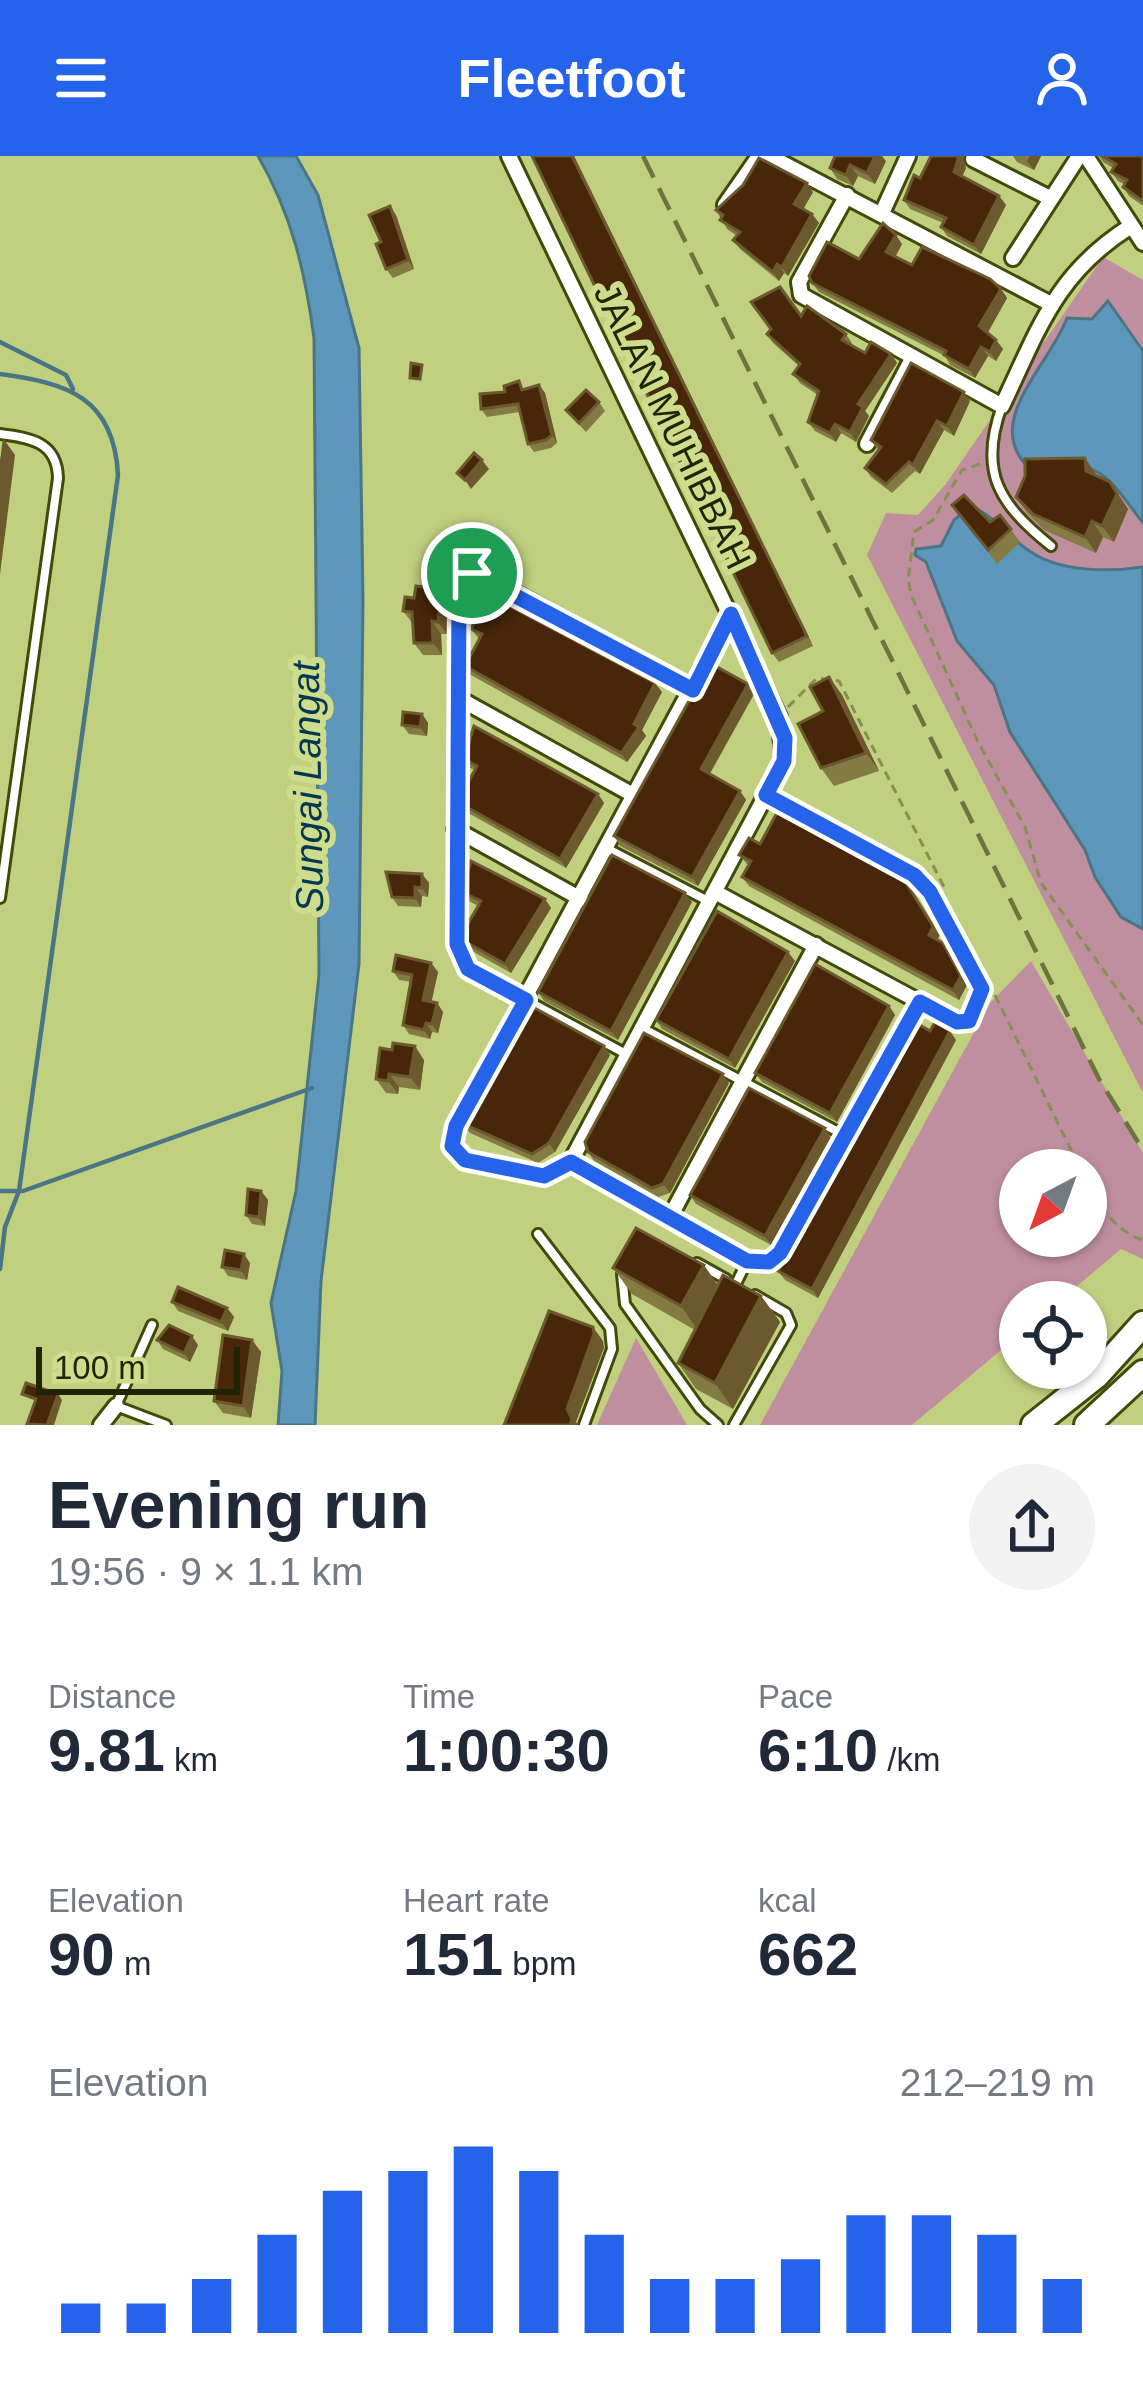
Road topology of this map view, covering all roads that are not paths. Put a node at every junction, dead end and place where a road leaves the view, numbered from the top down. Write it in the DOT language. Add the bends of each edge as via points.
graph roads {
  1 [pos="509,156"];
  2 [pos="759,156"];
  3 [pos="769,156"];
  4 [pos="908,156"];
  5 [pos="1083,156"];
  6 [pos="973,158"];
  7 [pos="794,161"];
  8 [pos="847,195"];
  9 [pos="1048,197"];
  10 [pos="724,205"];
  11 [pos="882,213"];
  12 [pos="1130,226"];
  13 [pos="1143,243"];
  14 [pos="1012,258"];
  15 [pos="1051,304"];
  16 [pos="913,357"];
  17 [pos="1002,406"];
  18 [pos="0,434"];
  19 [pos="867,444"];
  20 [pos="1051,547"];
  21 [pos="731,614"];
  22 [pos="693,690"];
  23 [pos="460,699"];
  24 [pos="766,795"];
  25 [pos="635,796"];
  26 [pos="455,829"];
  27 [pos="608,849"];
  28 [pos="712,896"];
  29 [pos="0,898"];
  30 [pos="581,898"];
  31 [pos="816,945"];
  32 [pos="526,1000"];
  33 [pos="920,1002"];
  34 [pos="642,1028"];
  35 [pos="627,1055"];
  36 [pos="743,1081"];
  37 [pos="845,1136"];
  38 [pos="566,1166"];
  39 [pos="670,1217"];
  40 [pos="538,1234"];
  41 [pos="684,1256"];
  42 [pos="628,1259"];
  43 [pos="747,1261"];
  44 [pos="735,1284"];
  45 [pos="725,1305"];
  46 [pos="1143,1324"];
  47 [pos="152,1325"];
  48 [pos="695,1367"];
  49 [pos="1143,1373"];
  50 [pos="686,1388"];
  51 [pos="116,1406"];
  52 [pos="100,1425"];
  53 [pos="166,1425"];
  54 [pos="584,1425"];
  55 [pos="718,1425"];
  56 [pos="734,1425"];
  57 [pos="1034,1425"];
  58 [pos="1087,1425"];
  1 -- 21 [label="street, JALAN MUHIBBAH"];
  2 -- 10 [label="street"];
  3 -- 7 [label="street"];
  4 -- 11 [label="street"];
  5 -- 9 [label="street"];
  5 -- 12 [label="street"];
  6 -- 9 [label="street"];
  7 -- 8 [label="street"];
  8 -- 11 [label="street"];
  8 -- 16 [label="street" via="799,291"];
  9 -- 14 [label="street"];
  11 -- 15 [label="street"];
  12 -- 13 [label="street"];
  12 -- 15 [label="street" via="1082,260"];
  15 -- 17 [label="street"];
  16 -- 17 [label="street"];
  16 -- 19 [label="street"];
  17 -- 20 [label="lane" via="990,448 1000,492"];
  18 -- 29 [label="lane" via="37,440 58,469"];
  21 -- 22 [label="street"];
  21 -- 24 [label="street, JALAN MUHIBBAH" via="785,738 784,761"];
  22 -- 23 [label="street" via="482,575 466,578 459,598"];
  22 -- 25 [label="street"];
  23 -- 25 [label="street"];
  23 -- 26 [label="street"];
  24 -- 28 [label="street, JALAN MUHIBBAH"];
  24 -- 33 [label="street" via="914,875 930,892 982,989 969,1021"];
  25 -- 27 [label="street"];
  26 -- 30 [label="street"];
  26 -- 32 [label="street" via="462,963"];
  27 -- 28 [label="lane"];
  27 -- 30 [label="street"];
  28 -- 31 [label="street"];
  28 -- 34 [label="street, JALAN MUHIBBAH"];
  30 -- 32 [label="street"];
  31 -- 33 [label="street"];
  31 -- 36 [label="street"];
  32 -- 35 [label="lane"];
  32 -- 38 [label="street" via="452,1146 465,1160 544,1176"];
  33 -- 37 [label="street"];
  34 -- 35 [label="street, JALAN MUHIBBAH"];
  34 -- 36 [label="lane"];
  35 -- 38 [label="street, JALAN MUHIBBAH"];
  36 -- 37 [label="lane"];
  36 -- 39 [label="street"];
  37 -- 43 [label="street" via="780,1253 769,1262"];
  38 -- 39 [label="street"];
  39 -- 43 [label="street"];
  40 -- 54 [label="lane" via="610,1328 612,1349"];
  41 -- 44 [label="lane"];
  42 -- 50 [label="lane" via="620,1286 625,1304"];
  43 -- 44 [label="lane"];
  44 -- 45 [label="lane"];
  44 -- 56 [label="lane" via="786,1312 791,1324"];
  46 -- 57 [label="highway" via="1097,1375"];
  47 -- 51 [label="lane"];
  48 -- 50 [label="lane"];
  49 -- 58 [label="highway"];
  50 -- 55 [label="lane"];
  51 -- 52 [label="street"];
  51 -- 53 [label="lane"];
}
